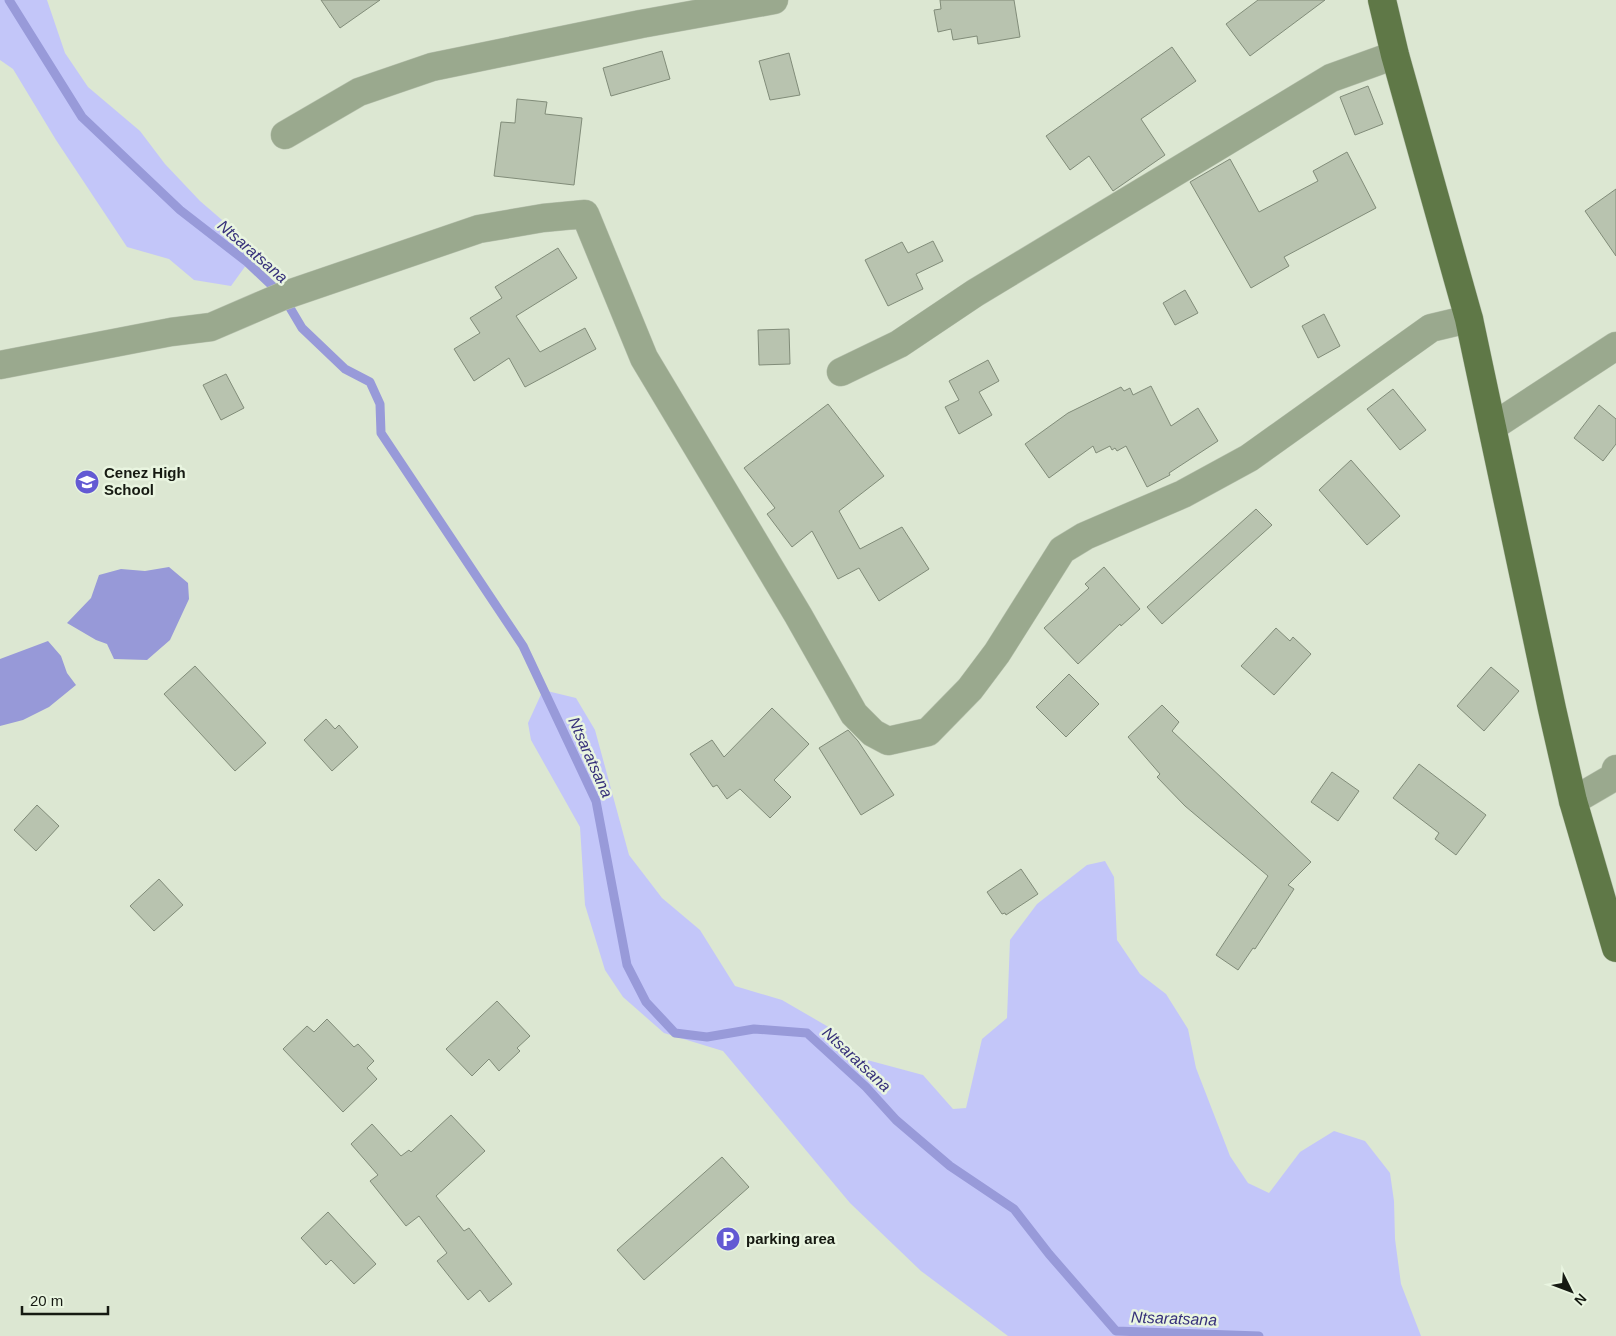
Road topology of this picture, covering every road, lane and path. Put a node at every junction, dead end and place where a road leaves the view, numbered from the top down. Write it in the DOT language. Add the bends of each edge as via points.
graph roads {
  1 [pos="774,0"];
  2 [pos="1382,0"];
  3 [pos="1395,54"];
  4 [pos="285,135"];
  5 [pos="1469,319"];
  6 [pos="1616,346"];
  7 [pos="0,365"];
  8 [pos="841,372"];
  9 [pos="1492,427"];
  10 [pos="1616,769"];
  11 [pos="1573,801"];
  12 [pos="1616,948"];
  1 -- 4 [label="street" via="432,67 359,92"];
  2 -- 3 [label="main road"];
  3 -- 5 [label="main road"];
  3 -- 8 [label="street" via="1331,78 975,293 899,344"];
  5 -- 7 [label="street" via="1432,328 1249,458 1183,494 1085,536 1062,550 997,653 970,689 928,732 888,741 873,733 854,714 644,358 585,214 479,229 283,296 211,327"];
  5 -- 9 [label="main road"];
  6 -- 9 [label="street"];
  9 -- 11 [label="main road"];
  10 -- 11 [label="street" via="1614,777"];
  11 -- 12 [label="main road"];
}
